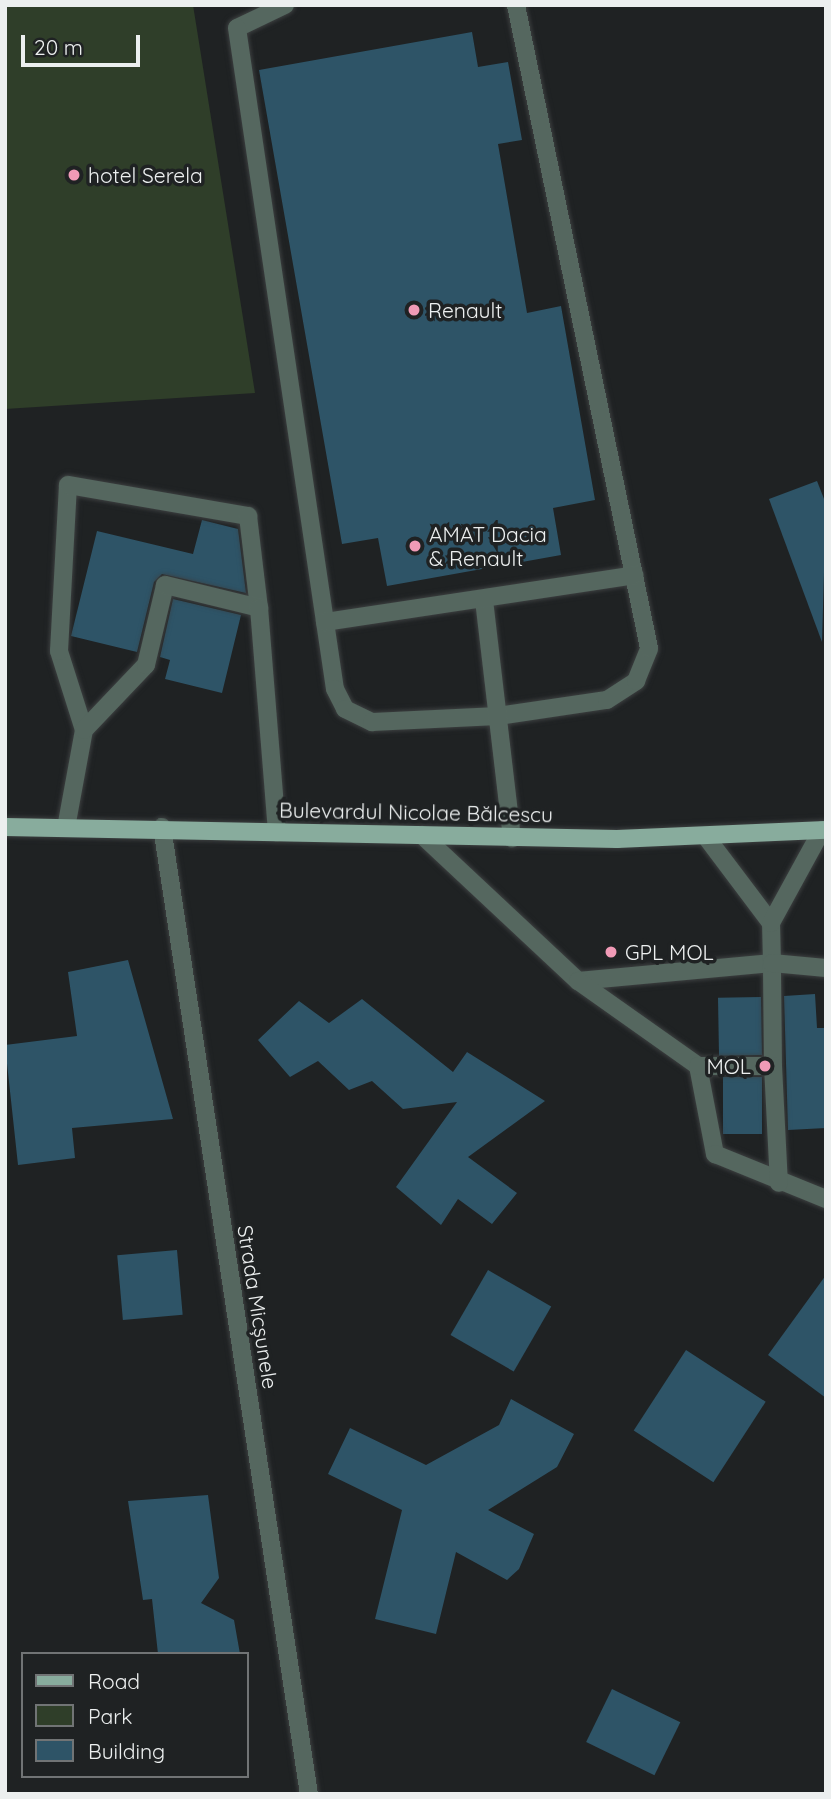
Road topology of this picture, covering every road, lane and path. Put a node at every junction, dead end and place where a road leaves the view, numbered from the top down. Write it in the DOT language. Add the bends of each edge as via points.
graph roads {
  1 [pos="285,5"];
  2 [pos="516,5"];
  3 [pos="634,575"];
  4 [pos="484,600"];
  5 [pos="259,608"];
  6 [pos="325,622"];
  7 [pos="498,716"];
  8 [pos="84,730"];
  9 [pos="5,827"];
  10 [pos="162,827"];
  11 [pos="66,828"];
  12 [pos="824,830"];
  13 [pos="277,832"];
  14 [pos="422,835"];
  15 [pos="512,838"];
  16 [pos="707,838"];
  17 [pos="771,923"];
  18 [pos="772,963"];
  19 [pos="826,968"];
  20 [pos="578,981"];
  21 [pos="698,1066"];
  22 [pos="773,1066"];
  23 [pos="779,1183"];
  24 [pos="826,1199"];
  25 [pos="309,1794"];
  1 -- 6 [label="street" via="237,28"];
  2 -- 3 [label="street"];
  3 -- 4 [label="street"];
  3 -- 7 [label="street" via="649,648 636,681 607,700"];
  4 -- 6 [label="street"];
  4 -- 7 [label="street"];
  5 -- 8 [label="street" via="165,585 146,665"];
  5 -- 8 [label="street" via="248,516 68,485 59,651"];
  5 -- 13 [label="street"];
  6 -- 7 [label="street" via="335,689 345,709 372,722"];
  7 -- 15 [label="street"];
  8 -- 11 [label="street"];
  9 -- 11 [label="main road, Bulevardul Nicolae Bălcescu"];
  10 -- 11 [label="main road, Bulevardul Nicolae Bălcescu"];
  10 -- 13 [label="main road, Bulevardul Nicolae Bălcescu"];
  10 -- 25 [label="street, Strada Micșunele"];
  12 -- 16 [label="main road, Bulevardul Nicolae Bălcescu"];
  12 -- 17 [label="street"];
  13 -- 14 [label="main road, Bulevardul Nicolae Bălcescu"];
  14 -- 15 [label="main road, Bulevardul Nicolae Bălcescu"];
  14 -- 20 [label="street"];
  15 -- 16 [label="main road, Bulevardul Nicolae Bălcescu"];
  16 -- 17 [label="street"];
  17 -- 18 [label="street"];
  18 -- 19 [label="street"];
  18 -- 20 [label="street"];
  18 -- 22 [label="street"];
  20 -- 21 [label="street"];
  21 -- 22 [label="street"];
  21 -- 23 [label="street" via="715,1154"];
  22 -- 23 [label="street"];
  23 -- 24 [label="street"];
}
